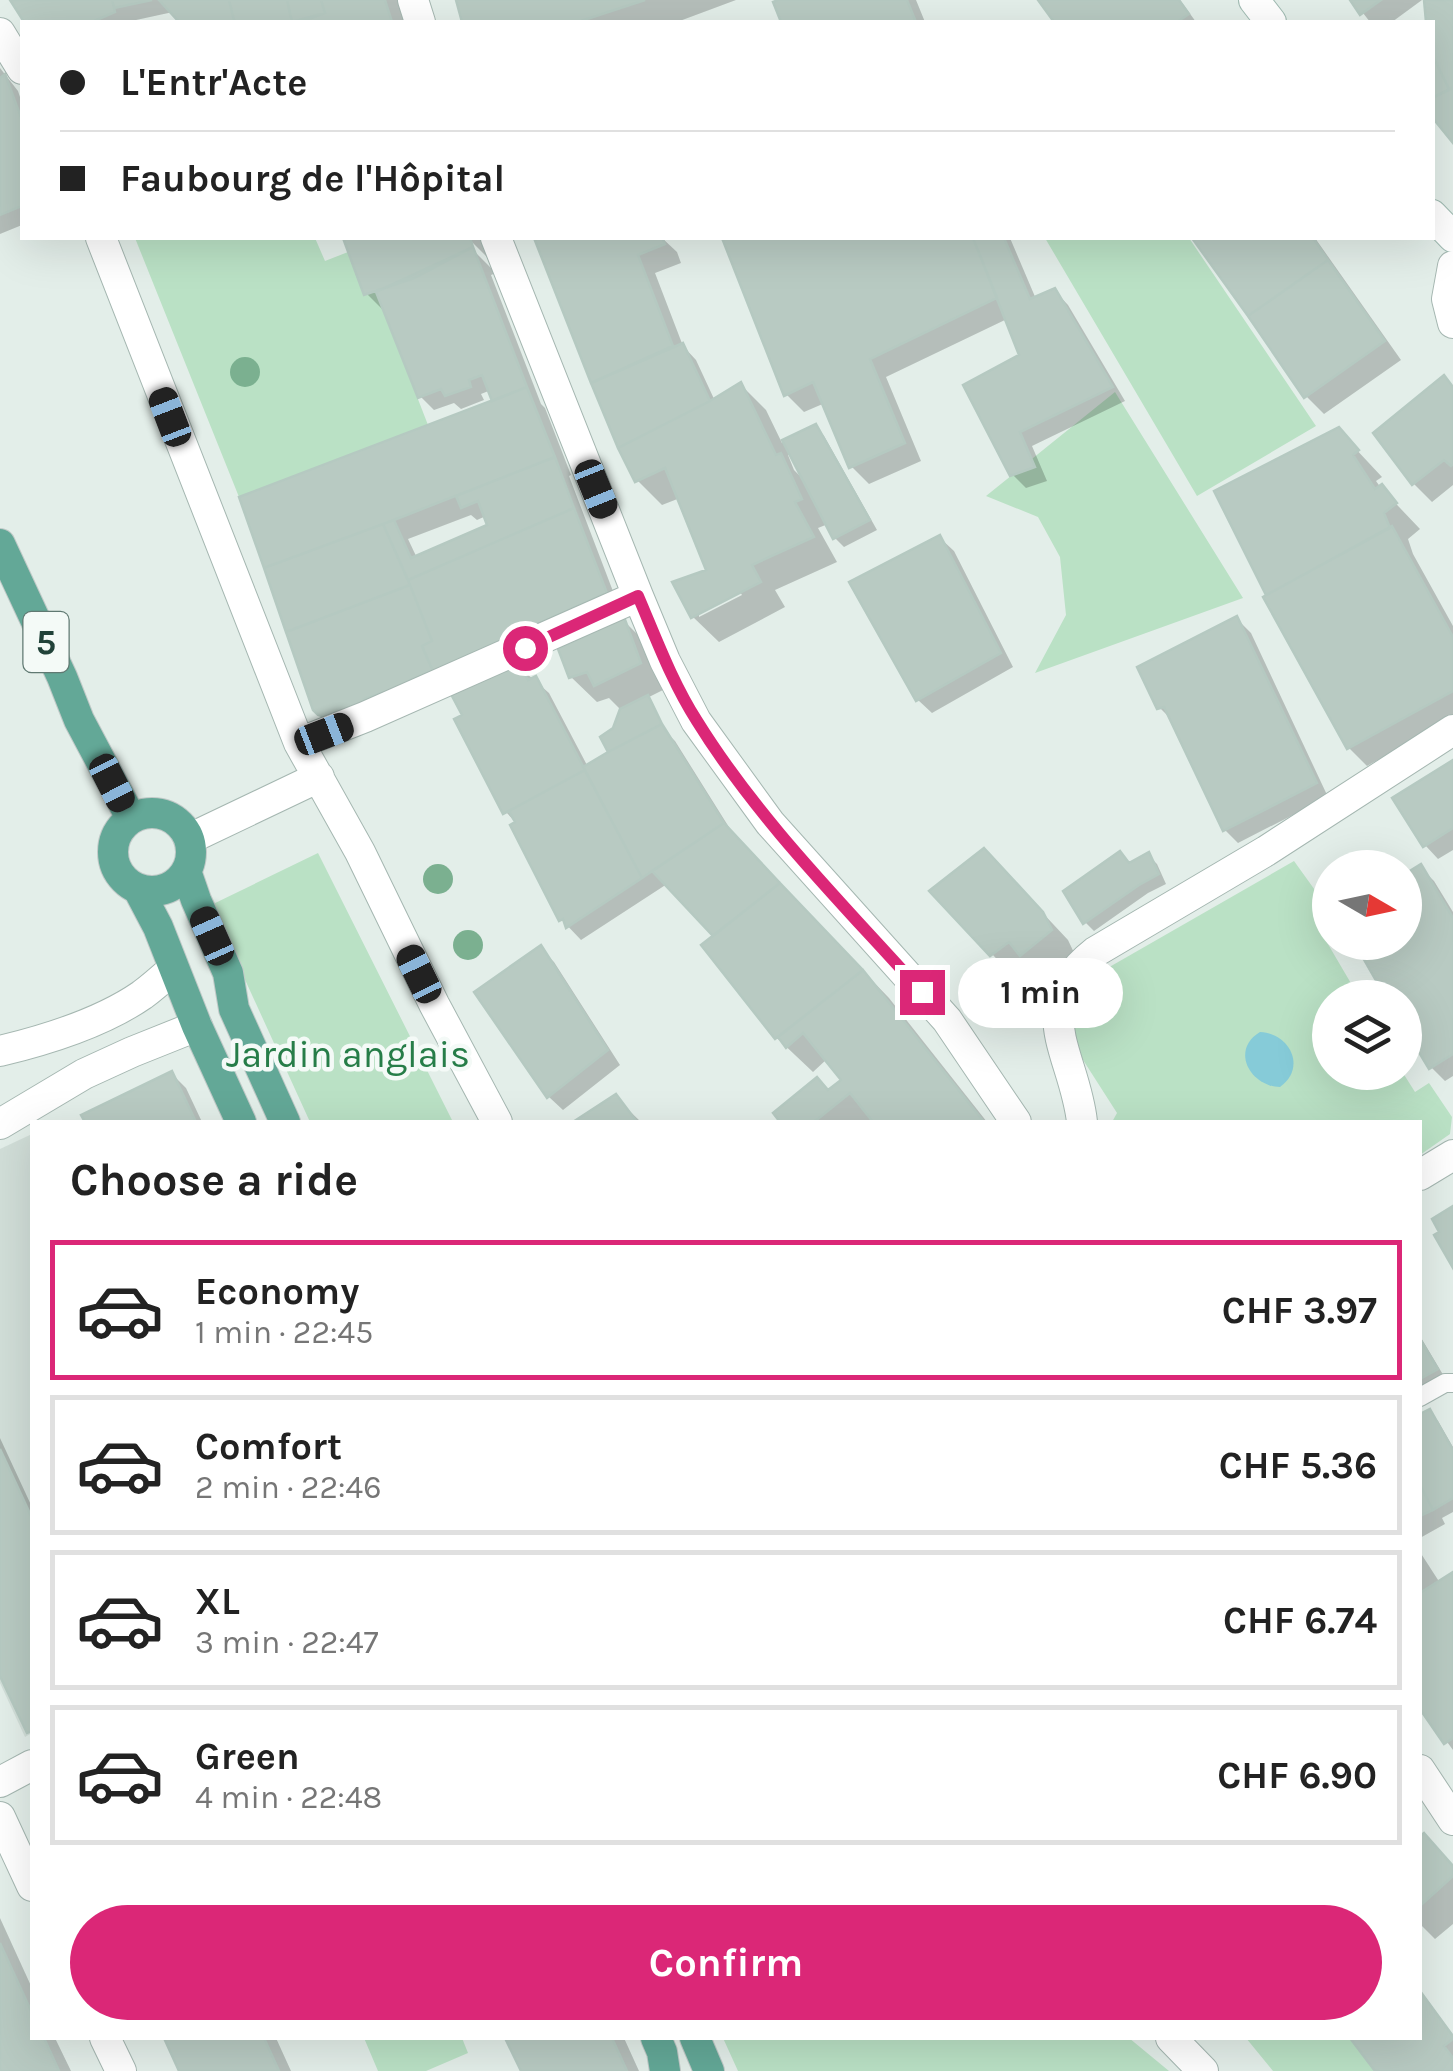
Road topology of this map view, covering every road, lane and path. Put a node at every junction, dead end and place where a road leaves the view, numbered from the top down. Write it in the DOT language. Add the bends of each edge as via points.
graph roads {
  1 [pos="1254,0"];
  2 [pos="1269,20"];
  3 [pos="0,33"];
  4 [pos="20,66"];
  5 [pos="1435,217"];
  6 [pos="1453,237"];
  7 [pos="103,240"];
  8 [pos="497,240"];
  9 [pos="1453,266"];
  10 [pos="1453,323"];
  11 [pos="0,544"];
  12 [pos="638,596"];
  13 [pos="1453,730"];
  14 [pos="299,743"];
  15 [pos="319,777"];
  16 [pos="130,818"];
  17 [pos="189,840"];
  18 [pos="186,872"];
  19 [pos="138,889"];
  20 [pos="173,969"];
  21 [pos="197,1026"];
  22 [pos="0,1051"];
  23 [pos="240,1120"];
  24 [pos="283,1120"];
  25 [pos="496,1120"];
  26 [pos="1015,1120"];
  27 [pos="1082,1120"];
  28 [pos="0,1124"];
  29 [pos="1453,1156"];
  30 [pos="1422,1174"];
  31 [pos="1453,1383"];
  32 [pos="1422,1397"];
  33 [pos="30,1766"];
  34 [pos="1422,1775"];
  35 [pos="0,1782"];
  36 [pos="1438,1814"];
  37 [pos="0,1816"];
  38 [pos="30,1882"];
  39 [pos="106,2040"];
  40 [pos="657,2040"];
  41 [pos="696,2040"];
  42 [pos="121,2071"];
  43 [pos="665,2071"];
  44 [pos="710,2071"];
  1 -- 2 [label="street"];
  3 -- 4 [label="street"];
  5 -- 6 [label="street"];
  7 -- 14 [label="street"];
  8 -- 12 [label="street"];
  9 -- 10 [label="street" via="1447,299"];
  11 -- 16 [label="main road, 5"];
  12 -- 14 [label="street"];
  12 -- 26 [label="street" via="696,721 770,823 947,1020"];
  13 -- 27 [label="street" via="1081,963 1064,988 1058,1018"];
  14 -- 15 [label="street"];
  15 -- 17 [label="street"];
  15 -- 25 [label="street"];
  16 -- 17 [label="main road" via="165,814"];
  16 -- 19 [label="main road" via="116,835 112,856 120,876"];
  17 -- 18 [label="main road"];
  18 -- 19 [label="main road" via="160,891"];
  18 -- 24 [label="main road" via="228,973 234,1009"];
  19 -- 20 [label="main road"];
  20 -- 21 [label="main road"];
  20 -- 22 [label="street" via="115,1010"];
  21 -- 23 [label="main road"];
  21 -- 28 [label="street" via="84,1074"];
  29 -- 30 [label="street"];
  31 -- 32 [label="lane"];
  33 -- 35 [label="street"];
  34 -- 36 [label="street"];
  37 -- 38 [label="street"];
  39 -- 42 [label="street"];
  40 -- 43 [label="main road"];
  41 -- 44 [label="main road"];
}
